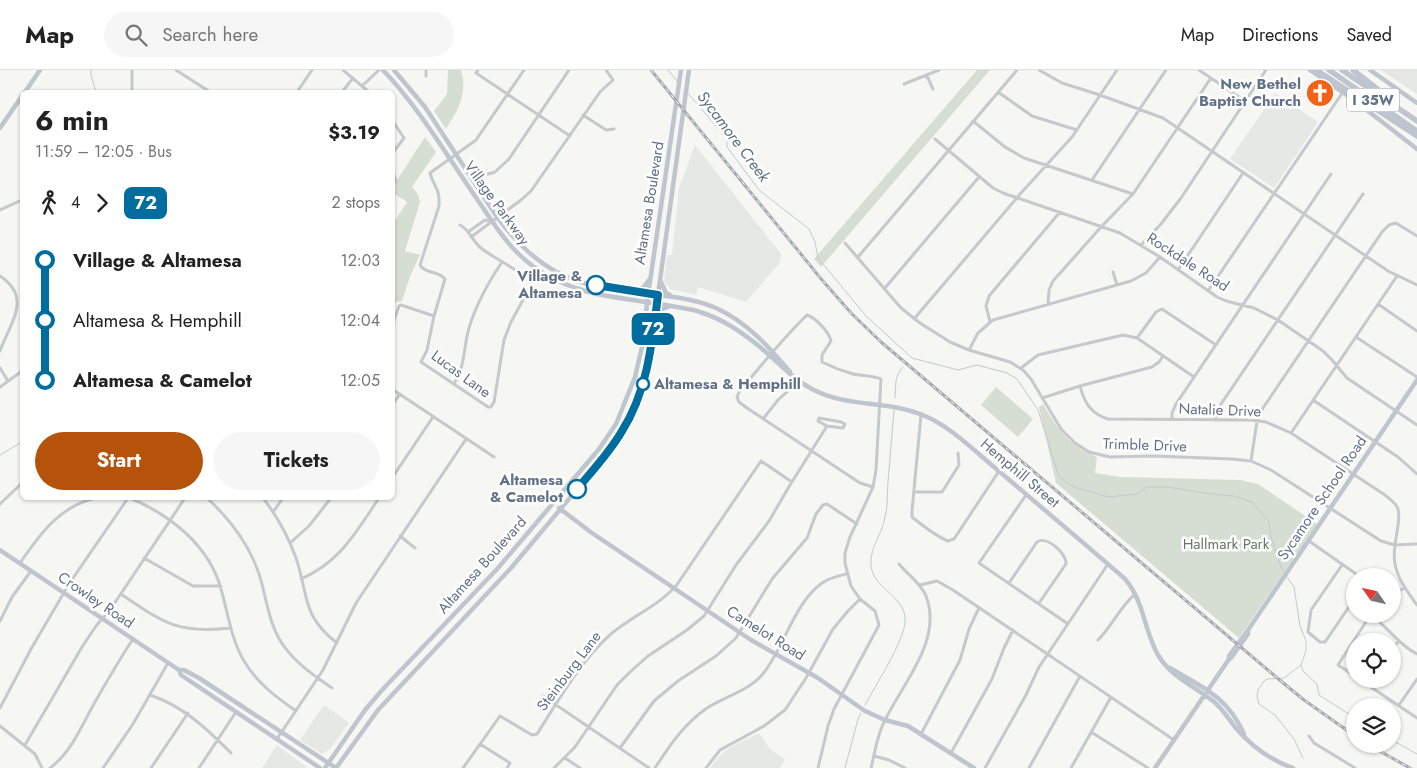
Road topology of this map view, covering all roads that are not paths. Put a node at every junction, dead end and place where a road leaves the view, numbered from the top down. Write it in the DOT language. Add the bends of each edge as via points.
graph roads {
  1 [pos="40,70"];
  2 [pos="132,70"];
  3 [pos="176,70"];
  4 [pos="312,70"];
  5 [pos="343,70"];
  6 [pos="379,70"];
  7 [pos="384,70"];
  8 [pos="394,70"];
  9 [pos="426,70"];
  10 [pos="478,70"];
  11 [pos="524,70"];
  12 [pos="568,70"];
  13 [pos="606,70"];
  14 [pos="681,70"];
  15 [pos="938,70"];
  16 [pos="1017,70"];
  17 [pos="1039,70"];
  18 [pos="1117,70"];
  19 [pos="1166,70"];
  20 [pos="1199,70"];
  21 [pos="1266,70"];
  22 [pos="1310,70"];
  23 [pos="1316,70"];
  24 [pos="1329,70"];
  25 [pos="1342,70"];
  26 [pos="1353,70"];
  27 [pos="1370,70"];
  28 [pos="689,71"];
  29 [pos="426,76"];
  30 [pos="927,76"];
  31 [pos="353,78"];
  32 [pos="1211,78"];
  33 [pos="904,84"];
  34 [pos="362,86"];
  35 [pos="933,89"];
  36 [pos="26,90"];
  37 [pos="132,90"];
  38 [pos="207,90"];
  39 [pos="298,90"];
  40 [pos="344,90"];
  41 [pos="367,90"];
  42 [pos="998,92"];
  43 [pos="1343,92"];
  44 [pos="507,95"];
  45 [pos="1100,95"];
  46 [pos="20,99"];
  47 [pos="1245,101"];
  48 [pos="1417,103"];
  49 [pos="1140,109"];
  50 [pos="1401,110"];
  51 [pos="538,115"];
  52 [pos="583,115"];
  53 [pos="973,121"];
  54 [pos="1417,121"];
  55 [pos="395,124"];
  56 [pos="1178,127"];
  57 [pos="0,128"];
  58 [pos="614,130"];
  59 [pos="1077,130"];
  60 [pos="1417,131"];
  61 [pos="570,136"];
  62 [pos="1417,136"];
  63 [pos="935,139"];
  64 [pos="1417,149"];
  65 [pos="395,150"];
  66 [pos="948,150"];
  67 [pos="1212,151"];
  68 [pos="456,155"];
  69 [pos="450,159"];
  70 [pos="1047,166"];
  71 [pos="1243,173"];
  72 [pos="1331,174"];
  73 [pos="485,176"];
  74 [pos="979,178"];
  75 [pos="1092,180"];
  76 [pos="1133,194"];
  77 [pos="1274,194"];
  78 [pos="1363,194"];
  79 [pos="1017,198"];
  80 [pos="20,201"];
  81 [pos="0,210"];
  82 [pos="1060,212"];
  83 [pos="1305,215"];
  84 [pos="497,218"];
  85 [pos="492,221"];
  86 [pos="460,225"];
  87 [pos="1102,226"];
  88 [pos="658,228"];
  89 [pos="667,229"];
  90 [pos="468,232"];
  91 [pos="1335,236"];
  92 [pos="1417,236"];
  93 [pos="471,237"];
  94 [pos="846,243"];
  95 [pos="1141,245"];
  96 [pos="1366,256"];
  97 [pos="858,257"];
  98 [pos="1160,257"];
  99 [pos="502,262"];
  100 [pos="1178,270"];
  101 [pos="1113,272"];
  102 [pos="0,276"];
  103 [pos="566,276"];
  104 [pos="650,276"];
  105 [pos="1398,276"];
  106 [pos="660,280"];
  107 [pos="563,284"];
  108 [pos="1117,285"];
  109 [pos="1417,285"];
  110 [pos="885,288"];
  111 [pos="633,291"];
  112 [pos="1208,291"];
  113 [pos="648,293"];
  114 [pos="658,295"];
  115 [pos="673,297"];
  116 [pos="646,302"];
  117 [pos="657,303"];
  118 [pos="1048,304"];
  119 [pos="1244,304"];
  120 [pos="1378,304"];
  121 [pos="670,306"];
  122 [pos="725,313"];
  123 [pos="434,316"];
  124 [pos="395,317"];
  125 [pos="655,319"];
  126 [pos="914,319"];
  127 [pos="1278,320"];
  128 [pos="722,321"];
  129 [pos="990,323"];
  130 [pos="1417,331"];
  131 [pos="1356,337"];
  132 [pos="1137,338"];
  133 [pos="1309,341"];
  134 [pos="1216,345"];
  135 [pos="969,350"];
  136 [pos="0,351"];
  137 [pos="772,354"];
  138 [pos="1163,356"];
  139 [pos="1337,365"];
  140 [pos="0,368"];
  141 [pos="1021,368"];
  142 [pos="20,373"];
  143 [pos="1194,377"];
  144 [pos="1417,379"];
  145 [pos="8,382"];
  146 [pos="454,384"];
  147 [pos="1080,386"];
  148 [pos="0,387"];
  149 [pos="789,390"];
  150 [pos="395,391"];
  151 [pos="400,394"];
  152 [pos="1042,398"];
  153 [pos="1313,400"];
  154 [pos="395,402"];
  155 [pos="880,405"];
  156 [pos="1397,410"];
  157 [pos="921,414"];
  158 [pos="433,417"];
  159 [pos="763,419"];
  160 [pos="1172,419"];
  161 [pos="1215,420"];
  162 [pos="1257,421"];
  163 [pos="1417,425"];
  164 [pos="827,426"];
  165 [pos="1291,433"];
  166 [pos="466,439"];
  167 [pos="1375,442"];
  168 [pos="812,451"];
  169 [pos="958,453"];
  170 [pos="494,457"];
  171 [pos="1251,461"];
  172 [pos="999,471"];
  173 [pos="395,474"];
  174 [pos="1417,474"];
  175 [pos="1353,475"];
  176 [pos="792,482"];
  177 [pos="20,485"];
  178 [pos="873,488"];
  179 [pos="914,492"];
  180 [pos="1026,495"];
  181 [pos="89,500"];
  182 [pos="128,500"];
  183 [pos="133,500"];
  184 [pos="184,500"];
  185 [pos="209,500"];
  186 [pos="264,500"];
  187 [pos="281,500"];
  188 [pos="329,500"];
  189 [pos="378,500"];
  190 [pos="0,504"];
  191 [pos="555,504"];
  192 [pos="1332,508"];
  193 [pos="561,509"];
  194 [pos="273,512"];
  195 [pos="170,520"];
  196 [pos="857,524"];
  197 [pos="400,536"];
  198 [pos="1308,541"];
  199 [pos="290,543"];
  200 [pos="1417,544"];
  201 [pos="1394,545"];
  202 [pos="415,548"];
  203 [pos="0,550"];
  204 [pos="144,558"];
  205 [pos="20,563"];
  206 [pos="899,564"];
  207 [pos="1108,564"];
  208 [pos="1342,565"];
  209 [pos="1347,568"];
  210 [pos="30,571"];
  211 [pos="846,574"];
  212 [pos="301,579"];
  213 [pos="1009,584"];
  214 [pos="920,585"];
  215 [pos="221,586"];
  216 [pos="1405,588"];
  217 [pos="674,589"];
  218 [pos="1401,590"];
  219 [pos="64,593"];
  220 [pos="121,594"];
  221 [pos="1136,594"];
  222 [pos="860,599"];
  223 [pos="1039,603"];
  224 [pos="1417,605"];
  225 [pos="979,608"];
  226 [pos="460,609"];
  227 [pos="708,611"];
  228 [pos="1346,612"];
  229 [pos="467,616"];
  230 [pos="103,619"];
  231 [pos="0,620"];
  232 [pos="1382,623"];
  233 [pos="1068,624"];
  234 [pos="231,628"];
  235 [pos="1012,630"];
  236 [pos="740,633"];
  237 [pos="1391,633"];
  238 [pos="133,639"];
  239 [pos="1098,640"];
  240 [pos="1401,642"];
  241 [pos="337,643"];
  242 [pos="1346,653"];
  243 [pos="775,654"];
  244 [pos="1047,654"];
  245 [pos="1417,654"];
  246 [pos="168,663"];
  247 [pos="1166,666"];
  248 [pos="178,670"];
  249 [pos="1346,670"];
  250 [pos="809,673"];
  251 [pos="1080,676"];
  252 [pos="318,678"];
  253 [pos="1417,679"];
  254 [pos="332,688"];
  255 [pos="1372,688"];
  256 [pos="1208,690"];
  257 [pos="150,695"];
  258 [pos="841,695"];
  259 [pos="1205,695"];
  260 [pos="543,696"];
  261 [pos="1111,697"];
  262 [pos="1387,698"];
  263 [pos="372,702"];
  264 [pos="1401,703"];
  265 [pos="556,705"];
  266 [pos="1401,707"];
  267 [pos="0,708"];
  268 [pos="379,709"];
  269 [pos="296,711"];
  270 [pos="236,712"];
  271 [pos="188,714"];
  272 [pos="1417,718"];
  273 [pos="885,720"];
  274 [pos="0,726"];
  275 [pos="588,727"];
  276 [pos="282,732"];
  277 [pos="1091,732"];
  278 [pos="921,734"];
  279 [pos="1309,736"];
  280 [pos="277,739"];
  281 [pos="218,740"];
  282 [pos="1174,740"];
  283 [pos="1246,740"];
  284 [pos="480,744"];
  285 [pos="25,745"];
  286 [pos="620,748"];
  287 [pos="231,753"];
  288 [pos="951,753"];
  289 [pos="874,756"];
  290 [pos="565,758"];
  291 [pos="328,763"];
  292 [pos="42,768"];
  293 [pos="50,768"];
  294 [pos="103,768"];
  295 [pos="152,768"];
  296 [pos="199,768"];
  297 [pos="320,768"];
  298 [pos="325,768"];
  299 [pos="336,768"];
  300 [pos="464,768"];
  301 [pos="507,768"];
  302 [pos="554,768"];
  303 [pos="580,768"];
  304 [pos="649,768"];
  305 [pos="654,768"];
  306 [pos="706,768"];
  307 [pos="818,768"];
  308 [pos="871,768"];
  309 [pos="905,768"];
  310 [pos="974,768"];
  311 [pos="985,768"];
  312 [pos="1029,768"];
  313 [pos="1071,768"];
  314 [pos="1148,768"];
  315 [pos="1155,768"];
  316 [pos="1293,768"];
  317 [pos="1355,768"];
  1 -- 36 [label="main road"];
  2 -- 37 [label="street"];
  3 -- 38 [label="street"];
  4 -- 39 [label="street"];
  5 -- 31 [label="street"];
  6 -- 34 [label="street"];
  7 -- 69 [label="main road, Village Parkway" via="411,102"];
  8 -- 68 [label="main road, Village Parkway" via="416,94"];
  9 -- 29 [label="street"];
  10 -- 44 [label="street" via="476,73"];
  11 -- 44 [label="street"];
  12 -- 51 [label="street"];
  13 -- 52 [label="street" via="613,80"];
  14 -- 88 [label="main road, Altamesa Boulevard"];
  15 -- 30 [label="street"];
  16 -- 42 [label="street"];
  17 -- 45 [label="street" via="1062,83"];
  18 -- 45 [label="street"];
  19 -- 49 [label="street"];
  20 -- 32 [label="street"];
  21 -- 47 [label="street"];
  22 -- 43 [label="main road"];
  23 -- 62 [label="highway"];
  24 -- 60 [label="highway, I 35W"];
  25 -- 50 [label="highway, I 35W"];
  26 -- 50 [label="highway"];
  27 -- 48 [label="main road"];
  28 -- 89 [label="main road, Altamesa Boulevard"];
  30 -- 33 [label="street"];
  30 -- 35 [label="street"];
  31 -- 34 [label="street"];
  31 -- 40 [label="street"];
  32 -- 47 [label="street"];
  32 -- 56 [label="street"];
  34 -- 41 [label="street"];
  42 -- 53 [label="street"];
  42 -- 59 [label="street" via="1032,116"];
  43 -- 64 [label="main road"];
  43 -- 77 [label="street"];
  44 -- 51 [label="street"];
  44 -- 68 [label="street" via="480,135"];
  45 -- 49 [label="street"];
  45 -- 59 [label="street"];
  46 -- 57 [label="main road"];
  47 -- 67 [label="street"];
  49 -- 56 [label="street"];
  49 -- 75 [label="street"];
  50 -- 54 [label="highway, I 35W"];
  51 -- 61 [label="street"];
  51 -- 73 [label="street" via="503,166"];
  52 -- 58 [label="street" via="606,130"];
  52 -- 61 [label="street"];
  53 -- 66 [label="street"];
  53 -- 70 [label="street" via="1015,154"];
  55 -- 65 [label="street" via="404,138"];
  56 -- 67 [label="street"];
  56 -- 76 [label="street"];
  59 -- 70 [label="street"];
  61 -- 84 [label="street" via="531,191"];
  63 -- 66 [label="street, Rockdale Road"];
  66 -- 74 [label="street, Rockdale Road"];
  66 -- 97 [label="street"];
  67 -- 71 [label="street"];
  67 -- 95 [label="street" via="1176,206"];
  68 -- 69 [label="street"];
  68 -- 84 [label="main road, Village Parkway"];
  69 -- 85 [label="main road, Village Parkway"];
  69 -- 123 [label="street, Lucas Lane" via="430,173 439,196 438,206 420,265 444,279"];
  70 -- 75 [label="street"];
  70 -- 79 [label="street"];
  71 -- 77 [label="street"];
  71 -- 100 [label="street"];
  72 -- 83 [label="street"];
  74 -- 79 [label="street, Rockdale Road"];
  74 -- 110 [label="street"];
  75 -- 76 [label="street"];
  76 -- 87 [label="street"];
  77 -- 83 [label="street"];
  77 -- 112 [label="street"];
  78 -- 91 [label="street"];
  79 -- 82 [label="street, Rockdale Road"];
  79 -- 126 [label="street"];
  80 -- 81 [label="street"];
  82 -- 87 [label="street, Rockdale Road"];
  82 -- 129 [label="street" via="990,296 986,306"];
  83 -- 91 [label="street"];
  83 -- 119 [label="street"];
  84 -- 85 [label="street"];
  84 -- 103 [label="main road, Village Parkway" via="527,251"];
  85 -- 90 [label="street" via="485,220"];
  85 -- 93 [label="street"];
  85 -- 107 [label="main road, Village Parkway" via="521,256"];
  86 -- 90 [label="street, Lucas Lane"];
  87 -- 95 [label="street, Rockdale Road"];
  87 -- 118 [label="street" via="1053,281"];
  88 -- 89 [label="main road"];
  88 -- 104 [label="main road, Altamesa Boulevard"];
  89 -- 106 [label="main road, Altamesa Boulevard"];
  90 -- 93 [label="street, Lucas Lane"];
  91 -- 96 [label="street"];
  91 -- 127 [label="street"];
  92 -- 96 [label="street" via="1400,224 1391,224"];
  93 -- 99 [label="street, Lucas Lane"];
  94 -- 97 [label="street"];
  95 -- 98 [label="street, Rockdale Road"];
  96 -- 105 [label="street"];
  96 -- 133 [label="street"];
  97 -- 110 [label="street"];
  98 -- 100 [label="street, Rockdale Road"];
  98 -- 108 [label="street" via="1141,276"];
  99 -- 146 [label="street" via="480,298 468,330 460,373"];
  99 -- 146 [label="street, Lucas Lane" via="528,279 530,285 504,340 493,406 488,407"];
  100 -- 112 [label="street, Rockdale Road"];
  101 -- 108 [label="street"];
  102 -- 136 [label="street" via="12,285 18,300 16,315"];
  103 -- 107 [label="main road"];
  103 -- 111 [label="main road, Village Parkway" via="590,284"];
  104 -- 111 [label="main road" via="643,288"];
  104 -- 113 [label="main road, Altamesa Boulevard"];
  105 -- 109 [label="street"];
  105 -- 120 [label="street"];
  106 -- 114 [label="main road, Altamesa Boulevard"];
  106 -- 115 [label="main road" via="666,293"];
  107 -- 116 [label="main road, Village Parkway" via="588,293"];
  108 -- 118 [label="street"];
  110 -- 126 [label="street"];
  111 -- 113 [label="main road, Village Parkway"];
  112 -- 119 [label="street, Rockdale Road" via="1222,299"];
  113 -- 114 [label="main road, Village Parkway"];
  113 -- 116 [label="main road, Altamesa Boulevard"];
  114 -- 115 [label="main road, Hemphill Street"];
  114 -- 117 [label="main road, Altamesa Boulevard"];
  115 -- 122 [label="main road, Hemphill Street"];
  116 -- 117 [label="main road, Village Parkway"];
  116 -- 191 [label="main road, Altamesa Boulevard" via="639,363 622,411 599,449"];
  117 -- 121 [label="main road, Hemphill Street"];
  117 -- 125 [label="main road, Altamesa Boulevard"];
  118 -- 129 [label="street"];
  119 -- 127 [label="street, Rockdale Road"];
  119 -- 134 [label="street"];
  120 -- 130 [label="street"];
  120 -- 131 [label="street"];
  121 -- 125 [label="main road"];
  121 -- 128 [label="main road, Hemphill Street" via="700,312"];
  122 -- 128 [label="main road"];
  122 -- 137 [label="main road, Hemphill Street" via="745,325"];
  123 -- 124 [label="street" via="401,305"];
  123 -- 146 [label="street, Lucas Lane" via="427,350 421,362"];
  125 -- 193 [label="main road, Altamesa Boulevard" via="648,367 628,420 610,450"];
  126 -- 135 [label="street"];
  127 -- 133 [label="street, Rockdale Road"];
  127 -- 161 [label="street" via="1221,404"];
  128 -- 137 [label="main road, Hemphill Street"];
  129 -- 135 [label="street" via="978,333"];
  131 -- 139 [label="street"];
  131 -- 144 [label="street"];
  132 -- 134 [label="street" via="1156,312 1162,309"];
  132 -- 138 [label="street"];
  132 -- 141 [label="street" via="1117,335 1043,354"];
  133 -- 139 [label="street, Rockdale Road"];
  133 -- 162 [label="street"];
  134 -- 143 [label="street"];
  135 -- 141 [label="street"];
  137 -- 155 [label="main road, Hemphill Street" via="796,379 828,397"];
  137 -- 155 [label="street" via="807,315 813,317 830,336 822,362 854,374 881,379"];
  137 -- 159 [label="street" via="737,397 739,402"];
  138 -- 143 [label="street"];
  138 -- 147 [label="street" via="1152,367"];
  139 -- 153 [label="street"];
  139 -- 156 [label="street, Rockdale Road" via="1347,378"];
  140 -- 145 [label="street"];
  141 -- 152 [label="street, Trimble Drive"];
  142 -- 145 [label="street"];
  143 -- 160 [label="street" via="1176,404"];
  144 -- 156 [label="main road, Sycamore School Road"];
  145 -- 148 [label="street"];
  147 -- 152 [label="street"];
  147 -- 160 [label="street, Natalie Drive" via="1086,403 1104,418"];
  149 -- 159 [label="street"];
  150 -- 151 [label="street"];
  151 -- 154 [label="street"];
  151 -- 158 [label="street"];
  152 -- 171 [label="street, Trimble Drive" via="1069,438 1095,454"];
  153 -- 165 [label="street"];
  153 -- 167 [label="street"];
  155 -- 157 [label="main road, Hemphill Street"];
  155 -- 178 [label="street"];
  156 -- 163 [label="street, Rockdale Road"];
  156 -- 167 [label="main road, Sycamore School Road"];
  157 -- 172 [label="main road, Hemphill Street" via="942,425"];
  157 -- 179 [label="street"];
  158 -- 166 [label="street"];
  158 -- 173 [label="street"];
  159 -- 168 [label="street"];
  160 -- 161 [label="street, Natalie Drive"];
  161 -- 162 [label="street, Natalie Drive"];
  162 -- 165 [label="street, Natalie Drive"];
  162 -- 171 [label="street"];
  164 -- 164 [label="street" via="843,428 845,424 819,418 820,424"];
  164 -- 168 [label="street"];
  165 -- 175 [label="street, Natalie Drive"];
  166 -- 170 [label="street"];
  166 -- 197 [label="street"];
  167 -- 174 [label="street"];
  167 -- 175 [label="main road, Sycamore School Road"];
  168 -- 176 [label="street"];
  168 -- 178 [label="street"];
  169 -- 179 [label="street" via="959,465 942,492"];
  171 -- 192 [label="street, Trimble Drive"];
  172 -- 179 [label="street" via="954,539 948,541 912,517"];
  172 -- 180 [label="main road, Hemphill Street"];
  175 -- 192 [label="main road, Sycamore School Road"];
  175 -- 201 [label="street, Natalie Drive" via="1396,504 1399,515"];
  176 -- 217 [label="street, Steinburg Lane" via="760,461"];
  176 -- 227 [label="street" via="769,522 736,565"];
  177 -- 190 [label="street"];
  178 -- 196 [label="street"];
  180 -- 207 [label="main road, Hemphill Street"];
  180 -- 213 [label="street" via="979,563"];
  181 -- 205 [label="street" via="57,517 42,531"];
  182 -- 219 [label="street"];
  183 -- 195 [label="street"];
  184 -- 195 [label="street"];
  185 -- 252 [label="street" via="230,520 248,546 262,582 273,627 281,642 296,661"];
  186 -- 194 [label="street"];
  187 -- 194 [label="street"];
  188 -- 199 [label="street" via="309,526"];
  189 -- 212 [label="street" via="334,559"];
  191 -- 193 [label="main road, Camelot Road"];
  191 -- 226 [label="main road, Altamesa Boulevard"];
  192 -- 198 [label="main road, Sycamore School Road"];
  192 -- 201 [label="street, Trimble Drive" via="1376,538"];
  193 -- 217 [label="main road, Camelot Road"];
  193 -- 229 [label="main road, Altamesa Boulevard"];
  194 -- 199 [label="street"];
  195 -- 204 [label="street"];
  195 -- 215 [label="street" via="198,545"];
  196 -- 211 [label="street" via="845,553"];
  196 -- 236 [label="street" via="823,504 807,538 772,579"];
  197 -- 202 [label="street"];
  197 -- 241 [label="street" via="356,603"];
  198 -- 208 [label="street"];
  198 -- 256 [label="main road, Sycamore School Road"];
  199 -- 212 [label="street"];
  200 -- 201 [label="street, Trimble Drive"];
  201 -- 216 [label="street, Natalie Drive" via="1398,576"];
  203 -- 205 [label="main road, Crowley Road"];
  204 -- 215 [label="street" via="193,586"];
  204 -- 220 [label="street"];
  205 -- 210 [label="main road, Crowley Road"];
  206 -- 214 [label="street"];
  207 -- 221 [label="main road, Hemphill Street"];
  207 -- 233 [label="street"];
  208 -- 209 [label="street"];
  208 -- 228 [label="street" via="1311,610 1308,632 1322,643"];
  210 -- 219 [label="main road, Crowley Road"];
  210 -- 231 [label="street"];
  211 -- 222 [label="street"];
  211 -- 243 [label="street" via="830,578 817,588 801,608"];
  212 -- 241 [label="street" via="313,618"];
  213 -- 223 [label="street"];
  213 -- 223 [label="street" via="1037,542 1045,540 1067,559"];
  214 -- 225 [label="street" via="939,582"];
  214 -- 273 [label="street" via="929,604 930,629 923,650"];
  215 -- 234 [label="street"];
  216 -- 218 [label="street"];
  216 -- 224 [label="street, Natalie Drive"];
  217 -- 227 [label="main road, Camelot Road"];
  217 -- 265 [label="street, Steinburg Lane" via="622,625 599,646"];
  219 -- 230 [label="main road, Crowley Road"];
  219 -- 267 [label="street"];
  220 -- 230 [label="street"];
  220 -- 234 [label="street" via="172,625 195,630"];
  221 -- 239 [label="street" via="1126,602"];
  221 -- 247 [label="main road, Hemphill Street" via="1151,641"];
  222 -- 250 [label="street" via="833,629"];
  222 -- 258 [label="street" via="878,617 878,628"];
  223 -- 233 [label="street"];
  225 -- 235 [label="street"];
  225 -- 278 [label="street" via="960,660"];
  226 -- 229 [label="main road"];
  226 -- 263 [label="main road, Altamesa Boulevard"];
  227 -- 236 [label="main road, Camelot Road"];
  227 -- 275 [label="street" via="630,672"];
  229 -- 268 [label="main road, Altamesa Boulevard"];
  230 -- 238 [label="main road, Crowley Road"];
  230 -- 285 [label="street" via="82,647"];
  232 -- 237 [label="street"];
  233 -- 244 [label="street"];
  234 -- 269 [label="street" via="243,659 256,678"];
  235 -- 244 [label="street"];
  235 -- 288 [label="street" via="992,679"];
  236 -- 243 [label="main road, Camelot Road"];
  236 -- 286 [label="street" via="716,656 654,701"];
  238 -- 246 [label="main road, Crowley Road"];
  238 -- 293 [label="street" via="75,738"];
  240 -- 245 [label="street"];
  241 -- 252 [label="street"];
  242 -- 249 [label="street" via="1338,665"];
  243 -- 250 [label="main road, Camelot Road"];
  243 -- 305 [label="street" via="758,679 707,708 687,724"];
  244 -- 251 [label="street"];
  244 -- 311 [label="street"];
  246 -- 248 [label="main road, Crowley Road"];
  246 -- 257 [label="street"];
  247 -- 256 [label="main road, Hemphill Street"];
  247 -- 259 [label="main road, Hemphill Street"];
  248 -- 270 [label="main road, Crowley Road"];
  248 -- 276 [label="main road, Crowley Road" via="200,678"];
  250 -- 258 [label="main road, Camelot Road"];
  250 -- 306 [label="street" via="778,717 720,750"];
  251 -- 261 [label="street"];
  251 -- 312 [label="street"];
  252 -- 254 [label="street"];
  252 -- 269 [label="street"];
  253 -- 264 [label="street"];
  255 -- 262 [label="street"];
  256 -- 259 [label="main road, Sycamore School Road"];
  256 -- 283 [label="main road, Hemphill Street" via="1228,706"];
  257 -- 271 [label="street"];
  257 -- 294 [label="street"];
  258 -- 273 [label="main road, Camelot Road"];
  258 -- 307 [label="street" via="828,726"];
  259 -- 282 [label="main road, Sycamore School Road"];
  259 -- 283 [label="main road, Hemphill Street" via="1223,710"];
  260 -- 265 [label="street"];
  261 -- 277 [label="street"];
  261 -- 282 [label="street"];
  263 -- 268 [label="main road"];
  263 -- 291 [label="main road, Altamesa Boulevard"];
  265 -- 275 [label="street"];
  265 -- 284 [label="street, Steinburg Lane" via="536,735 500,716"];
  266 -- 272 [label="street"];
  268 -- 299 [label="main road, Altamesa Boulevard"];
  269 -- 276 [label="street"];
  270 -- 280 [label="main road, Crowley Road"];
  270 -- 281 [label="street"];
  271 -- 281 [label="street"];
  271 -- 295 [label="street"];
  273 -- 278 [label="main road, Camelot Road" via="908,726"];
  273 -- 289 [label="street"];
  274 -- 285 [label="street"];
  275 -- 286 [label="street"];
  275 -- 290 [label="street"];
  276 -- 280 [label="street"];
  276 -- 291 [label="main road, Crowley Road"];
  277 -- 313 [label="street"];
  277 -- 314 [label="street"];
  278 -- 288 [label="main road, Camelot Road"];
  279 -- 317 [label="street" via="1314,743"];
  280 -- 297 [label="main road, Crowley Road"];
  281 -- 287 [label="street"];
  281 -- 296 [label="street"];
  282 -- 315 [label="main road, Sycamore School Road"];
  283 -- 316 [label="main road, Hemphill Street" via="1273,759"];
  284 -- 300 [label="street, Steinburg Lane"];
  284 -- 301 [label="street" via="510,763"];
  285 -- 292 [label="street" via="37,757"];
  286 -- 304 [label="street"];
  288 -- 310 [label="main road, Camelot Road"];
  289 -- 308 [label="street"];
  289 -- 309 [label="street"];
  290 -- 302 [label="street"];
  290 -- 303 [label="street"];
  291 -- 298 [label="main road, Altamesa Boulevard"];
  291 -- 299 [label="main road, Crowley Road"];
}
